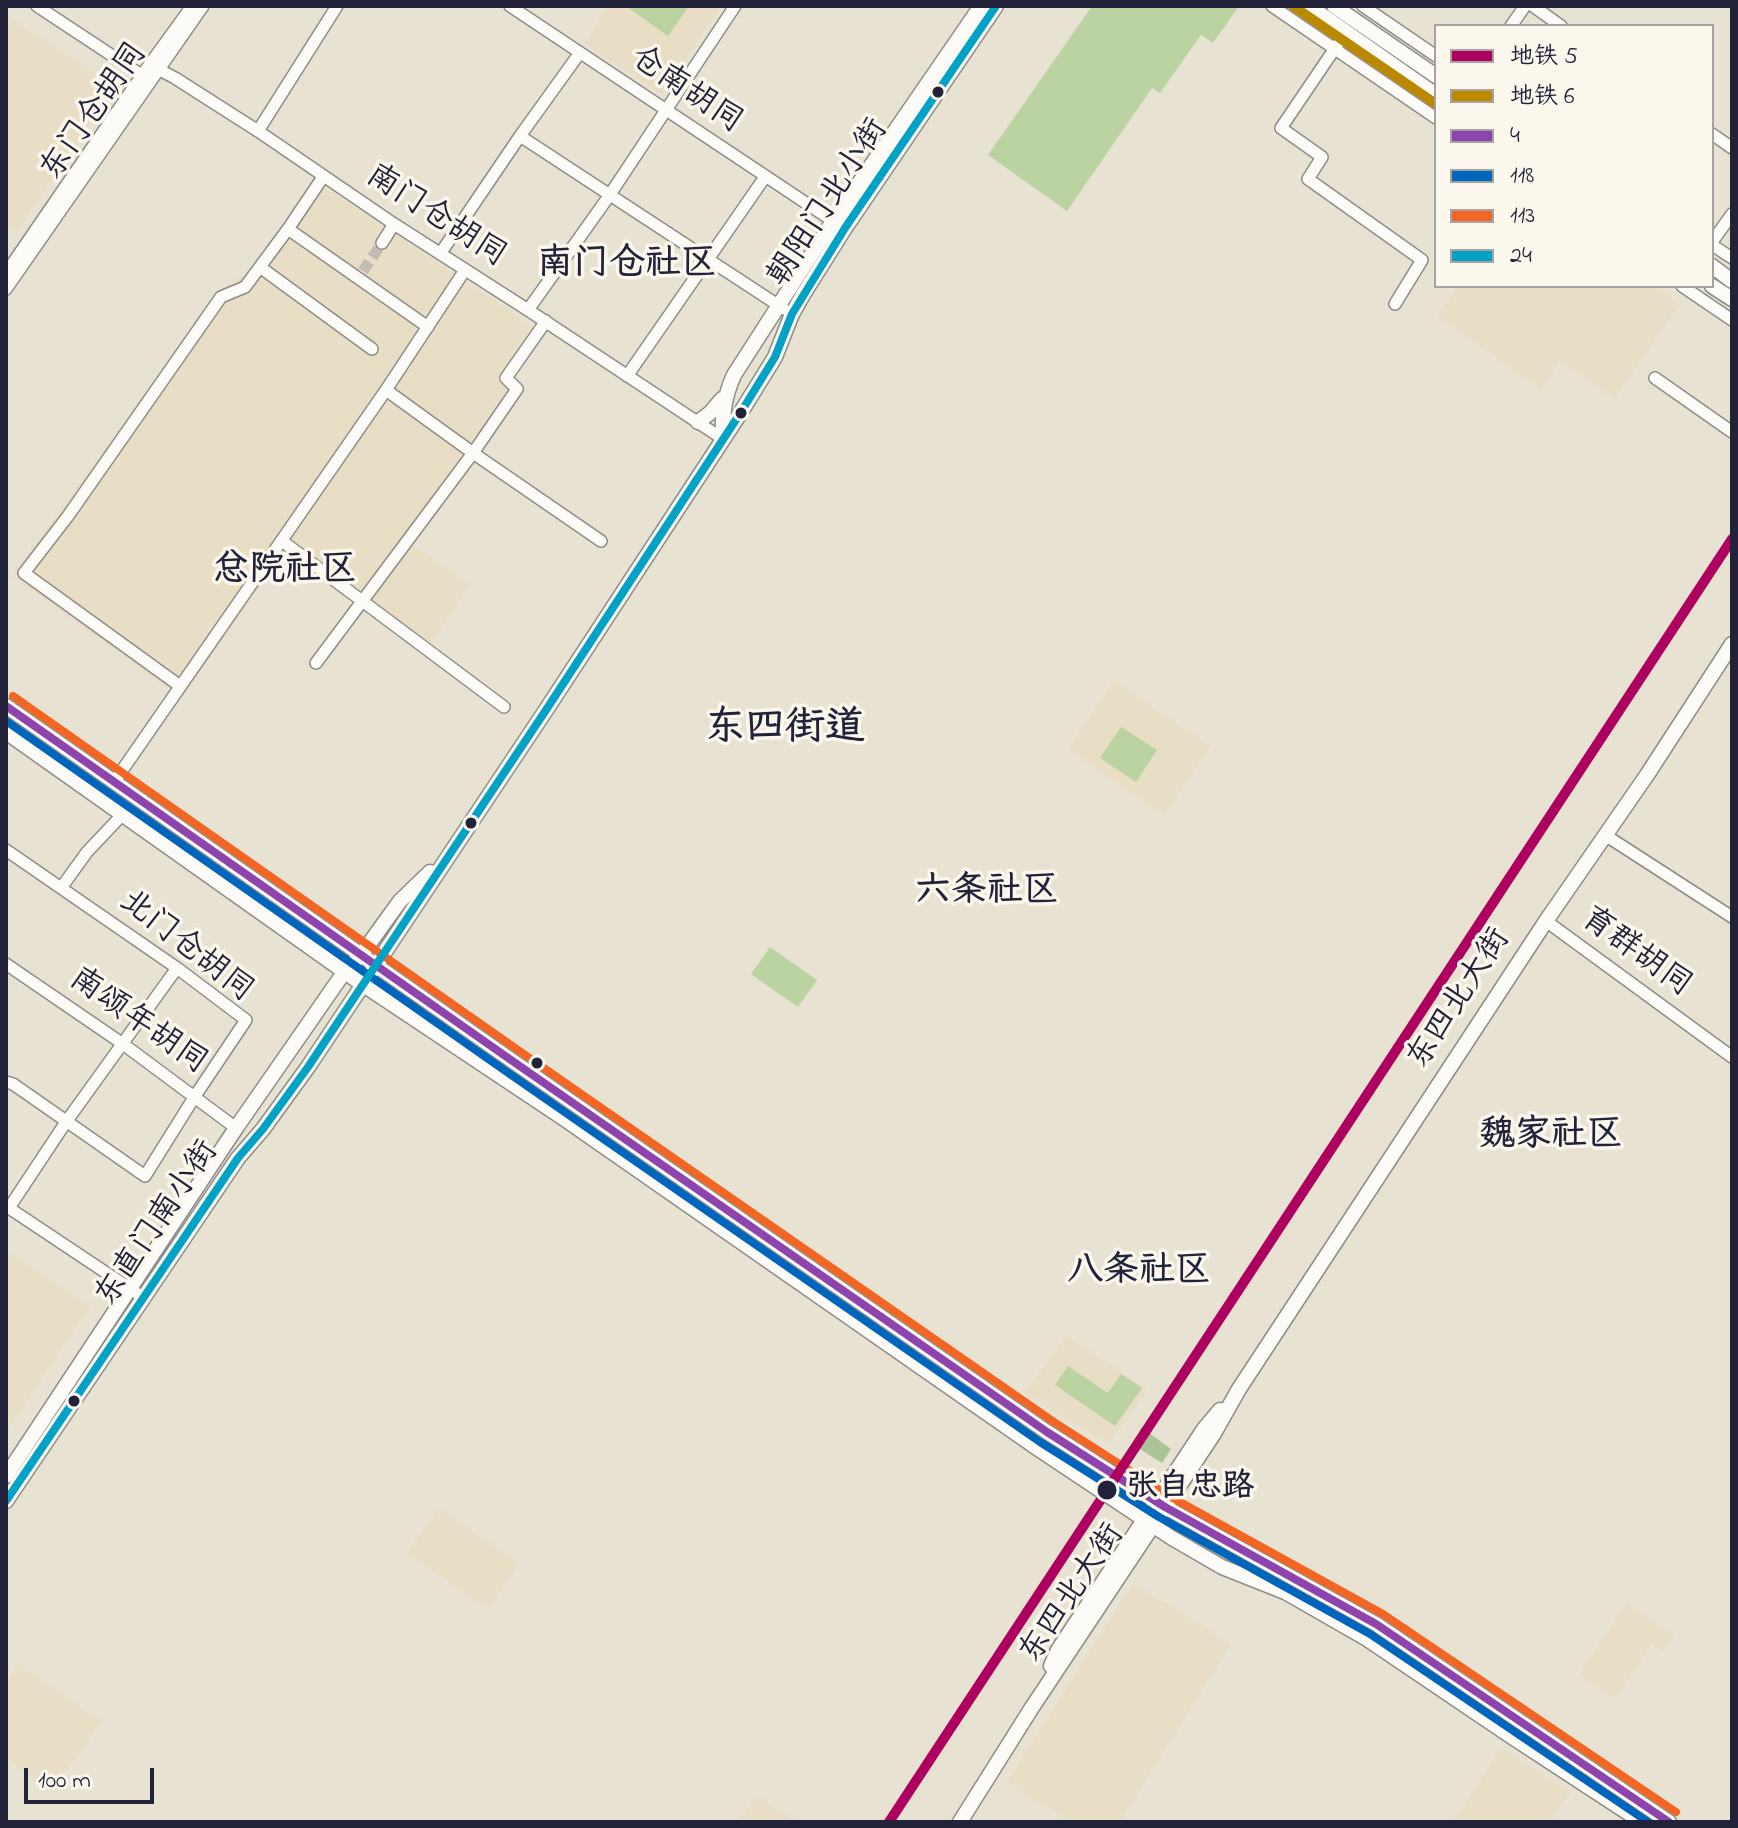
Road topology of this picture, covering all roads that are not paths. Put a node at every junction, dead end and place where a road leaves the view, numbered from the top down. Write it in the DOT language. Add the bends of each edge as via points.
graph roads {
  1 [pos="37,6"];
  2 [pos="192,6"];
  3 [pos="203,6"];
  4 [pos="337,6"];
  5 [pos="510,6"];
  6 [pos="735,6"];
  7 [pos="981,6"];
  8 [pos="996,6"];
  9 [pos="1272,6"];
  10 [pos="1309,6"];
  11 [pos="1334,6"];
  12 [pos="1363,6"];
  13 [pos="1525,6"];
  14 [pos="1533,6"];
  15 [pos="1512,24"];
  16 [pos="1558,24"];
  17 [pos="1346,32"];
  18 [pos="1335,49"];
  19 [pos="579,54"];
  20 [pos="1434,55"];
  21 [pos="158,69"];
  22 [pos="1434,75"];
  23 [pos="146,78"];
  24 [pos="1434,94"];
  25 [pos="665,109"];
  26 [pos="1434,117"];
  27 [pos="258,131"];
  28 [pos="1714,135"];
  29 [pos="520,136"];
  30 [pos="1732,148"];
  31 [pos="323,177"];
  32 [pos="765,177"];
  33 [pos="609,196"];
  34 [pos="1732,214"];
  35 [pos="833,221"];
  36 [pos="394,224"];
  37 [pos="288,229"];
  38 [pos="1714,241"];
  39 [pos="382,243"];
  40 [pos="1714,245"];
  41 [pos="440,254"];
  42 [pos="1732,258"];
  43 [pos="707,260"];
  44 [pos="260,267"];
  45 [pos="1714,268"];
  46 [pos="465,270"];
  47 [pos="6,273"];
  48 [pos="1732,281"];
  49 [pos="1714,287"];
  50 [pos="1685,288"];
  51 [pos="6,289"];
  52 [pos="1732,299"];
  53 [pos="1395,304"];
  54 [pos="778,306"];
  55 [pos="528,310"];
  56 [pos="792,314"];
  57 [pos="1732,320"];
  58 [pos="546,321"];
  59 [pos="428,327"];
  60 [pos="372,349"];
  61 [pos="627,376"];
  62 [pos="1655,378"];
  63 [pos="386,390"];
  64 [pos="725,396"];
  65 [pos="698,422"];
  66 [pos="1732,432"];
  67 [pos="723,439"];
  68 [pos="473,453"];
  69 [pos="282,541"];
  70 [pos="601,541"];
  71 [pos="363,601"];
  72 [pos="1732,644"];
  73 [pos="316,663"];
  74 [pos="180,686"];
  75 [pos="6,706"];
  76 [pos="504,707"];
  77 [pos="6,732"];
  78 [pos="114,782"];
  79 [pos="123,814"];
  80 [pos="1605,835"];
  81 [pos="7,853"];
  82 [pos="451,853"];
  83 [pos="61,888"];
  84 [pos="1732,917"];
  85 [pos="1546,921"];
  86 [pos="361,955"];
  87 [pos="6,964"];
  88 [pos="375,966"];
  89 [pos="177,968"];
  90 [pos="345,971"];
  91 [pos="362,984"];
  92 [pos="123,1044"];
  93 [pos="1732,1057"];
  94 [pos="6,1082"];
  95 [pos="195,1096"];
  96 [pos="66,1122"];
  97 [pos="236,1128"];
  98 [pos="7,1207"];
  99 [pos="131,1289"];
  100 [pos="144,1298"];
  101 [pos="6,1476"];
  102 [pos="6,1501"];
  103 [pos="1161,1504"];
  104 [pos="1149,1523"];
  105 [pos="960,1822"];
  106 [pos="1642,1822"];
  107 [pos="1669,1822"];
  1 -- 23 [label="street"];
  2 -- 23 [label="street, 东门仓胡同"];
  3 -- 21 [label="street, 东门仓胡同"];
  4 -- 27 [label="street"];
  5 -- 19 [label="street, 仓南胡同"];
  6 -- 25 [label="street"];
  7 -- 35 [label="main road, 朝阳门北小街"];
  8 -- 56 [label="main road, 朝阳门北小街"];
  9 -- 18 [label="street"];
  10 -- 17 [label="main road"];
  11 -- 22 [label="main road"];
  12 -- 20 [label="street"];
  13 -- 15 [label="street"];
  14 -- 16 [label="street"];
  17 -- 18 [label="street"];
  17 -- 24 [label="main road"];
  18 -- 26 [label="street"];
  18 -- 53 [label="street" via="1281,128 1322,157 1308,179 1422,260"];
  19 -- 25 [label="street, 仓南胡同"];
  19 -- 29 [label="street"];
  21 -- 23 [label="street, 东门仓胡同"];
  21 -- 27 [label="street, 南门仓胡同"];
  23 -- 47 [label="street, 东门仓胡同"];
  23 -- 51 [label="street, 东门仓胡同"];
  25 -- 32 [label="street, 仓南胡同"];
  25 -- 33 [label="street"];
  27 -- 31 [label="street, 南门仓胡同"];
  28 -- 30 [label="street"];
  29 -- 33 [label="street"];
  29 -- 41 [label="street"];
  31 -- 36 [label="street, 南门仓胡同"];
  31 -- 37 [label="street"];
  32 -- 35 [label="street, 仓南胡同"];
  32 -- 43 [label="street"];
  33 -- 43 [label="street"];
  33 -- 55 [label="street"];
  34 -- 38 [label="street"];
  35 -- 54 [label="main road, 朝阳门北小街"];
  36 -- 39 [label="street"];
  36 -- 41 [label="street, 南门仓胡同"];
  37 -- 44 [label="street"];
  37 -- 59 [label="street" via="361,274"];
  40 -- 42 [label="street"];
  41 -- 46 [label="street, 南门仓胡同"];
  43 -- 54 [label="street"];
  43 -- 61 [label="street"];
  44 -- 60 [label="street"];
  44 -- 74 [label="street" via="245,287 221,297 24,573"];
  45 -- 48 [label="main road"];
  46 -- 55 [label="street, 南门仓胡同"];
  46 -- 59 [label="street"];
  49 -- 52 [label="main road"];
  50 -- 57 [label="street"];
  54 -- 56 [label="street"];
  54 -- 64 [label="main road, 朝阳门北小街"];
  55 -- 58 [label="street, 南门仓胡同"];
  56 -- 67 [label="main road, 朝阳门北小街" via="775,357"];
  58 -- 61 [label="street, 南门仓胡同"];
  58 -- 68 [label="street" via="506,378 517,389"];
  59 -- 63 [label="street"];
  61 -- 65 [label="street, 南门仓胡同"];
  62 -- 66 [label="street"];
  63 -- 68 [label="street"];
  63 -- 69 [label="street"];
  64 -- 65 [label="main road"];
  64 -- 67 [label="main road, 朝阳门北小街"];
  65 -- 67 [label="street, 南门仓胡同"];
  67 -- 82 [label="main road, 朝阳门北小街"];
  68 -- 70 [label="street"];
  68 -- 71 [label="street"];
  69 -- 71 [label="street"];
  69 -- 74 [label="street"];
  71 -- 73 [label="street"];
  71 -- 76 [label="street"];
  72 -- 80 [label="main road, 东四北大街"];
  74 -- 78 [label="street"];
  75 -- 78 [label="main road"];
  77 -- 79 [label="main road"];
  78 -- 86 [label="main road"];
  79 -- 83 [label="street"];
  79 -- 90 [label="main road"];
  80 -- 84 [label="street"];
  80 -- 85 [label="main road, 东四北大街"];
  81 -- 83 [label="street, 北门仓胡同"];
  82 -- 86 [label="main road, 朝阳门北小街" via="400,901"];
  82 -- 88 [label="main road, 朝阳门北小街"];
  83 -- 89 [label="street, 北门仓胡同"];
  85 -- 93 [label="street, 育群胡同"];
  85 -- 103 [label="main road, 东四北大街" via="1213,1435"];
  86 -- 88 [label="main road"];
  86 -- 90 [label="main road, 东直门南小街"];
  87 -- 92 [label="street, 南颂年胡同"];
  88 -- 91 [label="main road, 东直门南小街"];
  88 -- 103 [label="main road" via="1047,1432"];
  89 -- 92 [label="street"];
  89 -- 95 [label="street, 北门仓胡同" via="246,1020"];
  90 -- 91 [label="main road"];
  90 -- 97 [label="main road, 东直门南小街"];
  91 -- 100 [label="main road, 东直门南小街"];
  91 -- 104 [label="main road"];
  92 -- 95 [label="street, 南颂年胡同"];
  92 -- 96 [label="street"];
  94 -- 96 [label="street, 北门仓胡同"];
  95 -- 96 [label="street, 北门仓胡同" via="145,1176"];
  95 -- 97 [label="street, 南颂年胡同"];
  96 -- 98 [label="street"];
  97 -- 99 [label="main road, 东直门南小街"];
  98 -- 99 [label="street"];
  99 -- 100 [label="street"];
  99 -- 101 [label="main road, 东直门南小街"];
  100 -- 102 [label="main road, 东直门南小街"];
  103 -- 104 [label="main road, 东四北大街"];
  103 -- 107 [label="main road" via="1376,1624"];
  104 -- 105 [label="main road, 东四北大街"];
  104 -- 106 [label="main road" via="1222,1567 1285,1592 1367,1639"];
}
